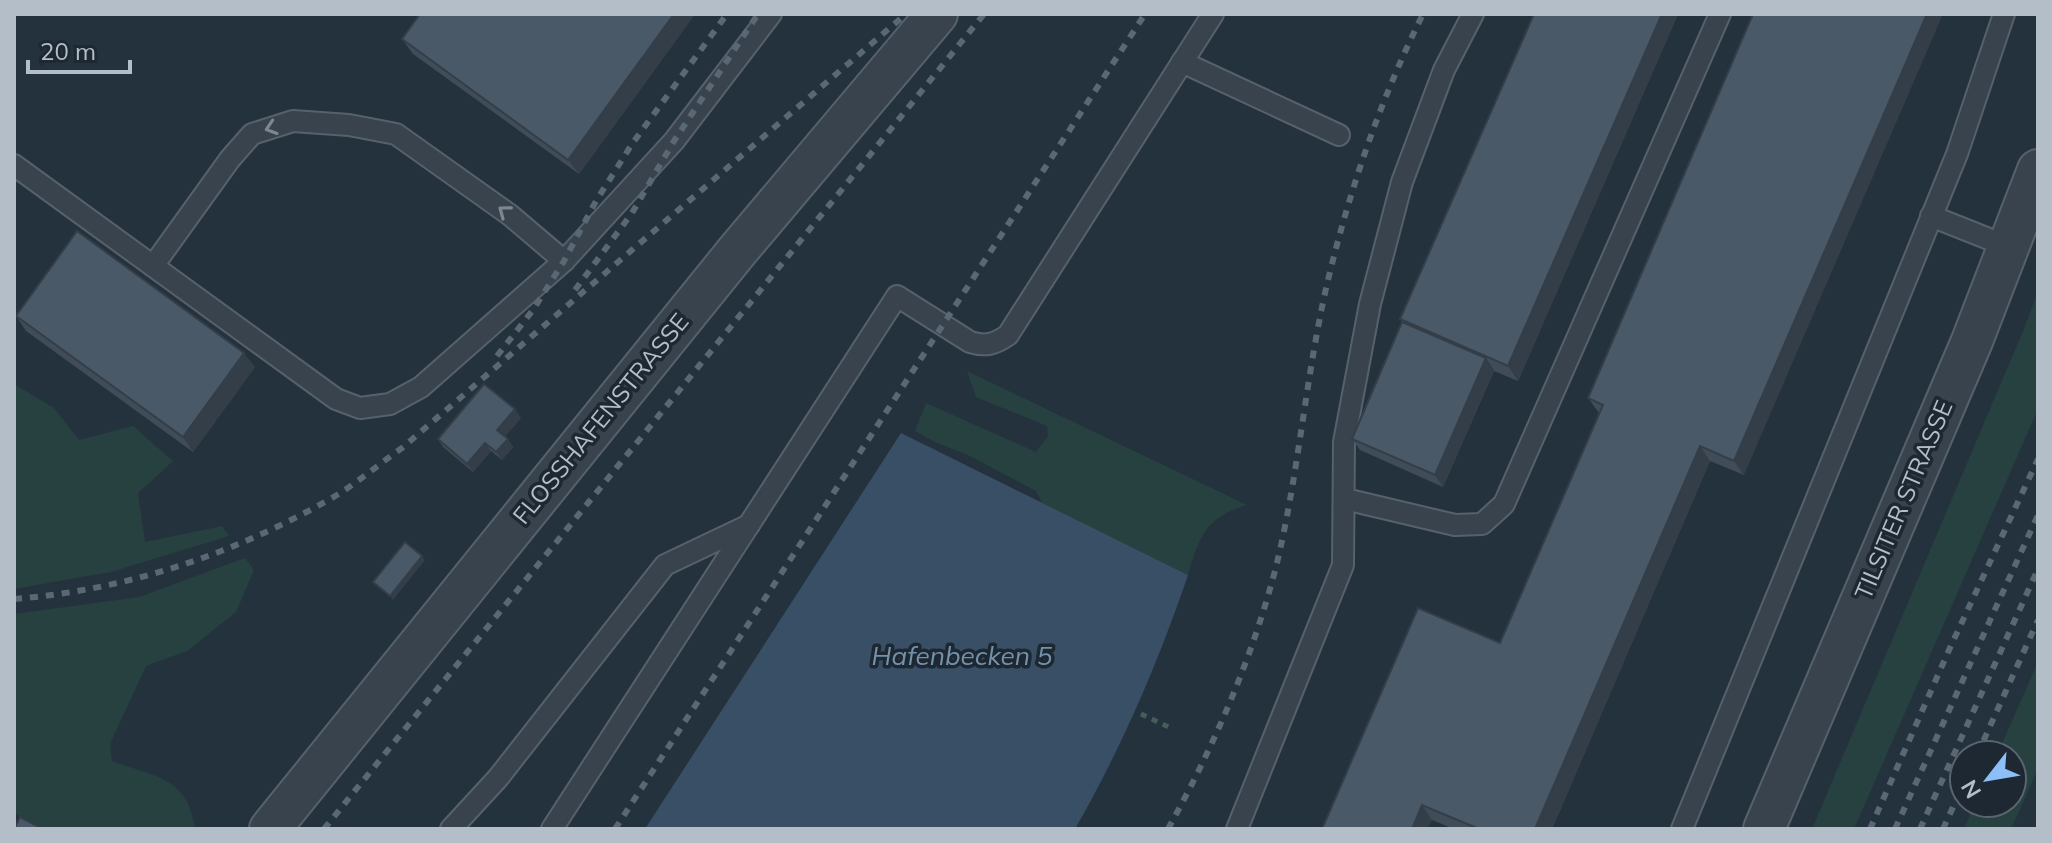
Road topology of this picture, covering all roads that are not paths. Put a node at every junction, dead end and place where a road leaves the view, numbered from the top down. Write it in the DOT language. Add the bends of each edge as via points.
graph roads {
  1 [pos="771,14"];
  2 [pos="937,14"];
  3 [pos="1213,14"];
  4 [pos="1473,14"];
  5 [pos="1720,14"];
  6 [pos="2004,14"];
  7 [pos="1182,62"];
  8 [pos="1339,135"];
  9 [pos="14,165"];
  10 [pos="2038,170"];
  11 [pos="1931,216"];
  12 [pos="2009,247"];
  13 [pos="564,261"];
  14 [pos="153,266"];
  15 [pos="1345,499"];
  16 [pos="749,525"];
  17 [pos="270,829"];
  18 [pos="451,829"];
  19 [pos="552,829"];
  20 [pos="1237,829"];
  21 [pos="1682,829"];
  22 [pos="1764,829"];
  1 -- 13 [label="lane" via="674,141"];
  2 -- 17 [label="street, FLOSSHAFENSTRASSE" via="738,250"];
  3 -- 7 [label="lane"];
  4 -- 15 [label="lane" via="1444,70 1402,182 1370,304 1344,442"];
  5 -- 15 [label="lane" via="1504,504 1482,524 1455,525"];
  6 -- 11 [label="lane"];
  7 -- 8 [label="lane"];
  7 -- 16 [label="lane" via="1008,335 980,346 897,296"];
  9 -- 14 [label="lane"];
  10 -- 12 [label="street, TILSITER STRASSE"];
  11 -- 12 [label="lane"];
  11 -- 21 [label="lane"];
  12 -- 22 [label="street, TILSITER STRASSE"];
  13 -- 14 [label="lane" via="421,387 390,404 360,408 336,399"];
  13 -- 14 [label="lane, one-way" via="510,215 396,134 293,121 252,134"];
  15 -- 20 [label="lane" via="1343,565"];
  16 -- 18 [label="lane" via="665,565 498,778"];
  16 -- 19 [label="lane"];
}
